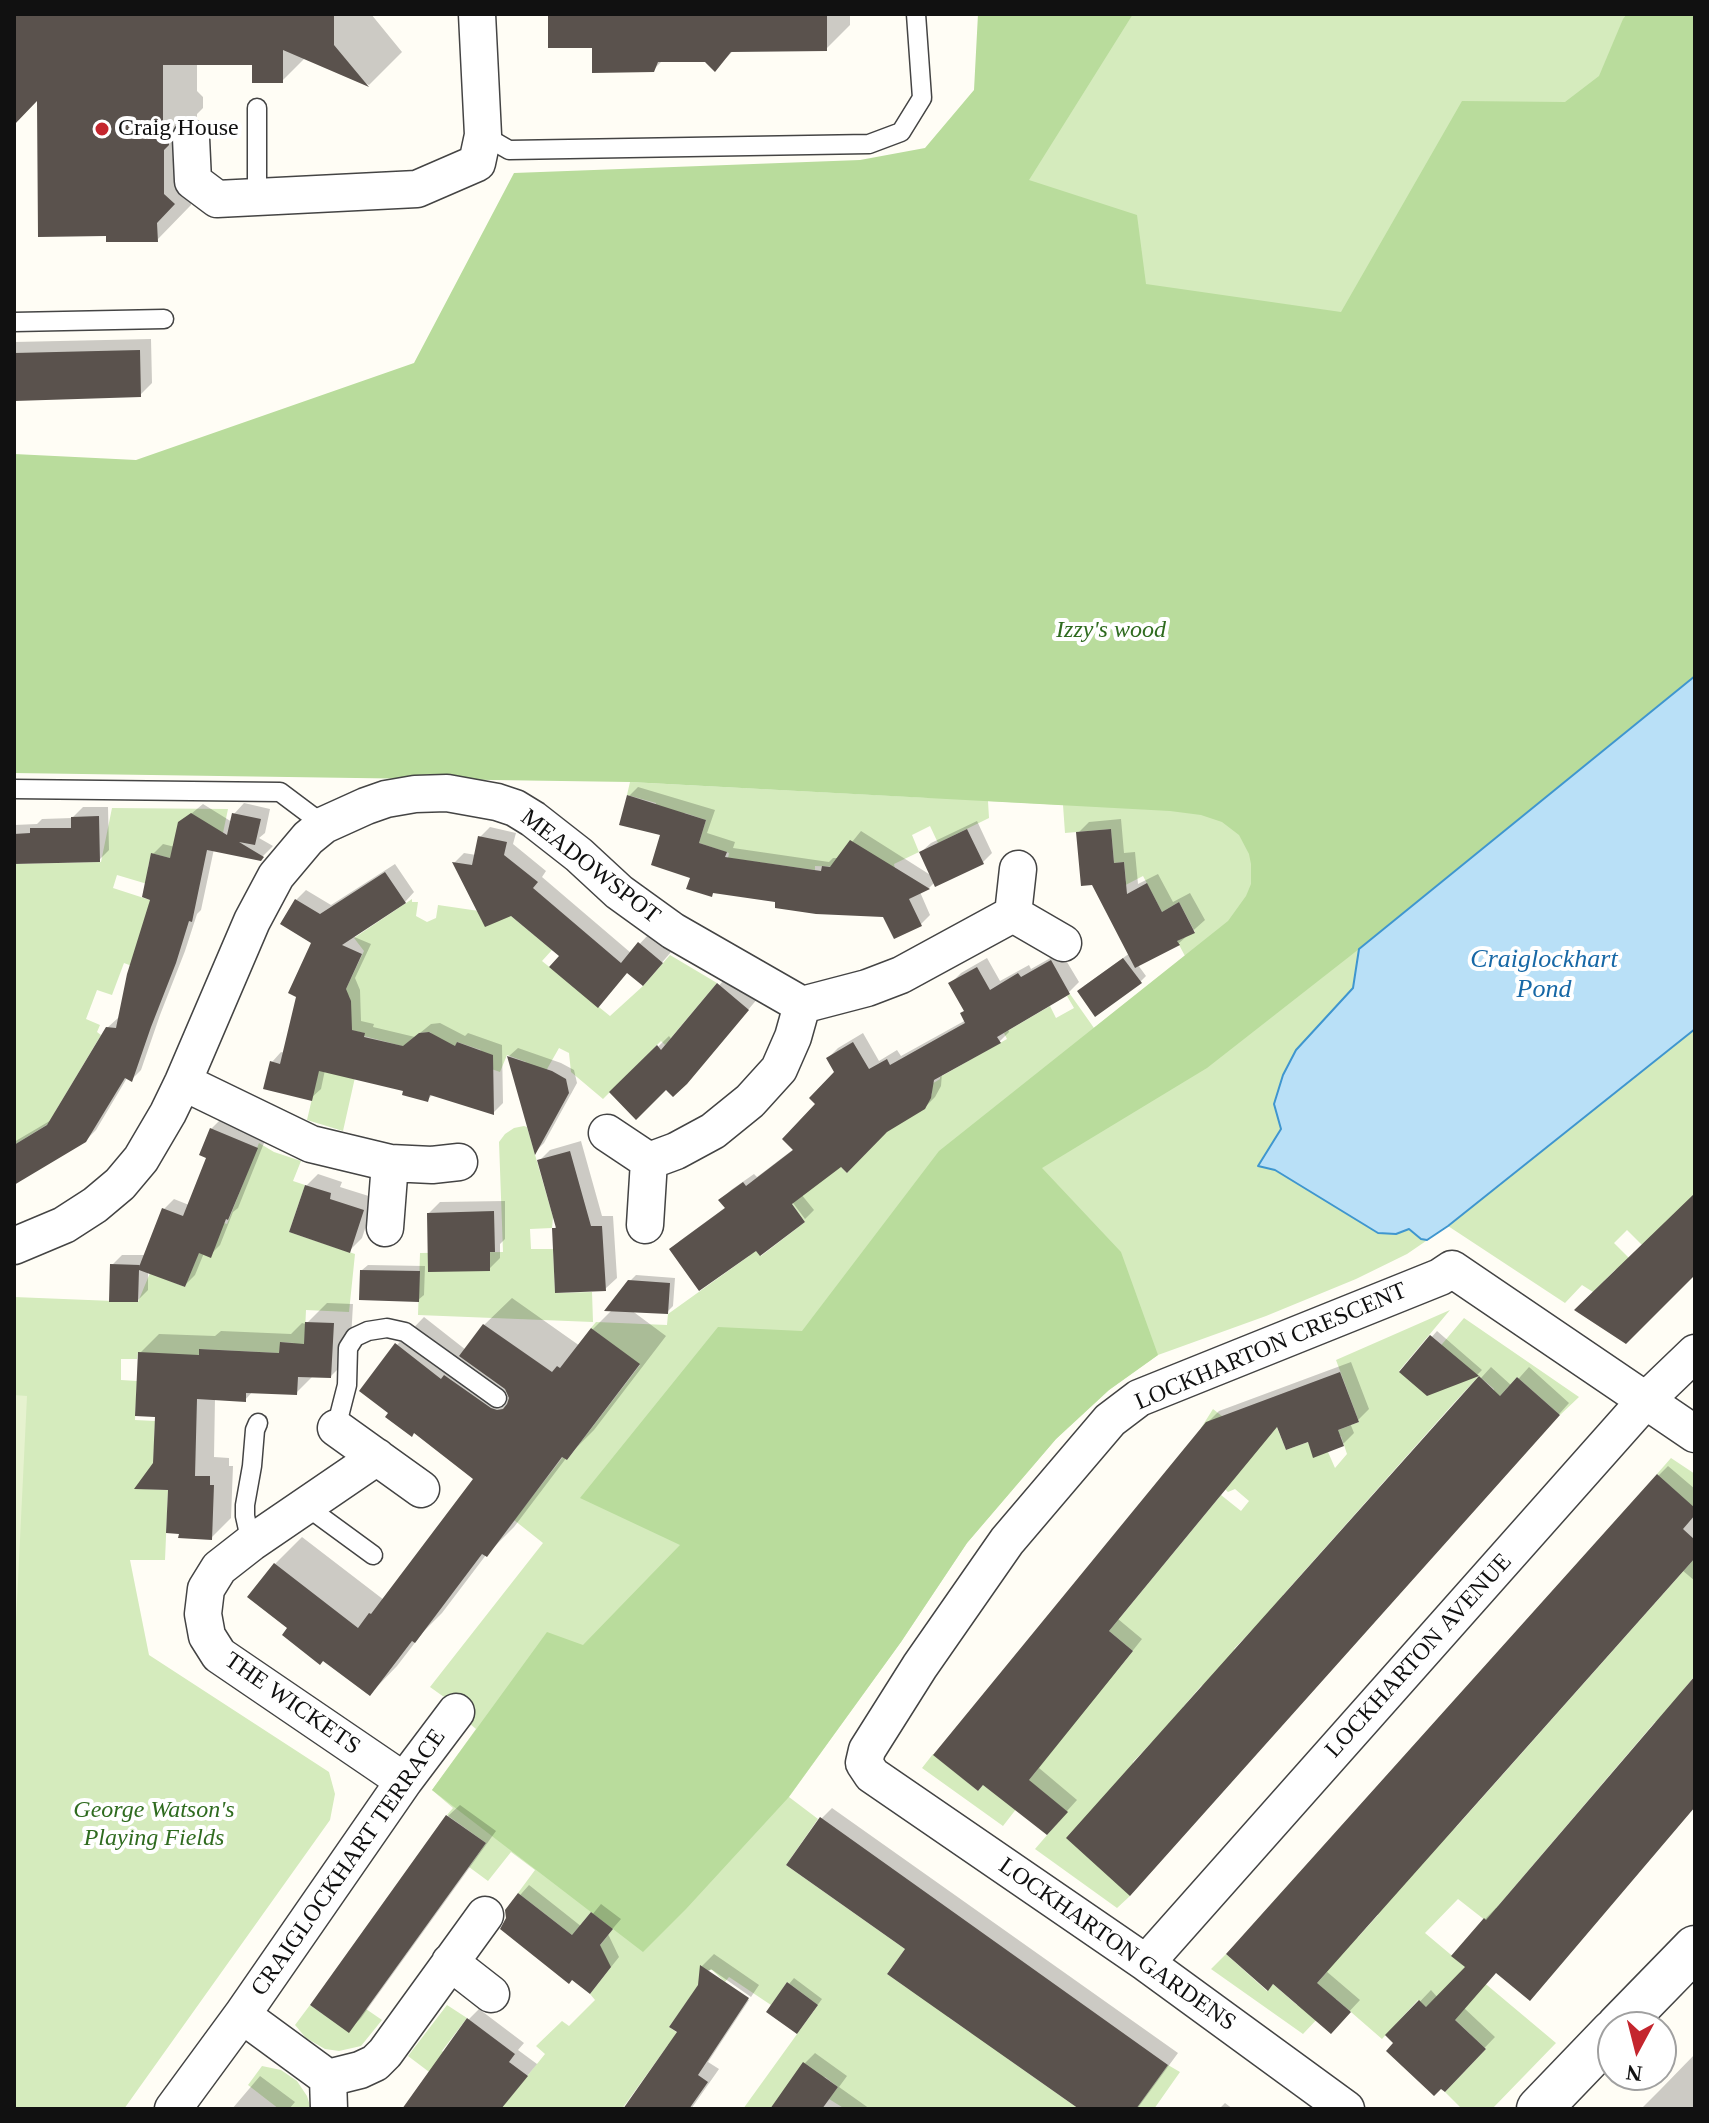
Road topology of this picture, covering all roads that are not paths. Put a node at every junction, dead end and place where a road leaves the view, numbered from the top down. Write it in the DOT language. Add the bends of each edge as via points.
graph roads {
  1 [pos="477,14"];
  2 [pos="916,14"];
  3 [pos="257,108"];
  4 [pos="483,135"];
  5 [pos="191,138"];
  6 [pos="257,199"];
  7 [pos="164,319"];
  8 [pos="14,322"];
  9 [pos="14,789"];
  10 [pos="324,825"];
  11 [pos="1018,869"];
  12 [pos="1013,914"];
  13 [pos="1063,943"];
  14 [pos="802,1005"];
  15 [pos="183,1082"];
  16 [pos="607,1133"];
  17 [pos="649,1161"];
  18 [pos="459,1162"];
  19 [pos="390,1163"];
  20 [pos="645,1225"];
  21 [pos="385,1228"];
  22 [pos="14,1246"];
  23 [pos="1695,1353"];
  24 [pos="497,1398"];
  25 [pos="1645,1401"];
  26 [pos="258,1423"];
  27 [pos="336,1428"];
  28 [pos="1695,1434"];
  29 [pos="377,1457"];
  30 [pos="421,1489"];
  31 [pos="306,1506"];
  32 [pos="251,1543"];
  33 [pos="373,1555"];
  34 [pos="456,1712"];
  35 [pos="404,1781"];
  36 [pos="887,1784"];
  37 [pos="485,1915"];
  38 [pos="1695,1948"];
  39 [pos="450,1962"];
  40 [pos="1146,1963"];
  41 [pos="491,1994"];
  42 [pos="1634,2011"];
  43 [pos="242,2015"];
  44 [pos="1597,2049"];
  45 [pos="328,2094"];
  46 [pos="173,2109"];
  47 [pos="1346,2109"];
  48 [pos="1539,2109"];
  1 -- 4 [label="street"];
  2 -- 4 [label="lane" via="922,98 901,132 869,144 509,150"];
  3 -- 6 [label="lane"];
  4 -- 6 [label="street" via="477,163 417,189"];
  5 -- 6 [label="street" via="193,181 217,199"];
  7 -- 8 [label="lane"];
  9 -- 10 [label="lane" via="280,792"];
  10 -- 14 [label="street, MEADOWSPOT" via="386,799 415,794 447,793 515,808 673,931"];
  10 -- 15 [label="street, MEADOWSPOT" via="293,854 266,891"];
  11 -- 12 [label="street"];
  12 -- 13 [label="street"];
  12 -- 14 [label="street" via="901,975"];
  14 -- 17 [label="street" via="779,1069 750,1101 713,1131"];
  15 -- 19 [label="street" via="304,1141"];
  15 -- 22 [label="street, MEADOWSPOT" via="141,1159 120,1184 64,1225"];
  16 -- 17 [label="street"];
  17 -- 20 [label="street"];
  18 -- 19 [label="street"];
  19 -- 21 [label="street"];
  23 -- 25 [label="street, LOCKHARTON AVENUE"];
  24 -- 27 [label="lane" via="405,1332 368,1331 348,1348 347,1385"];
  25 -- 28 [label="street, LOCKHARTON CRESCENT"];
  25 -- 36 [label="street, LOCKHARTON CRESCENT" via="1452,1269 1139,1398 1110,1420 1007,1541 920,1666 864,1756 867,1770"];
  25 -- 40 [label="street, LOCKHARTON AVENUE"];
  26 -- 32 [label="lane" via="245,1505"];
  27 -- 29 [label="street"];
  29 -- 30 [label="street"];
  29 -- 31 [label="street, THE WICKETS"];
  31 -- 32 [label="street, THE WICKETS"];
  31 -- 33 [label="lane"];
  32 -- 35 [label="street, THE WICKETS" via="219,1568 206,1589 204,1627 219,1655"];
  34 -- 35 [label="street, CRAIGLOCKHART TERRACE"];
  35 -- 43 [label="street, CRAIGLOCKHART TERRACE"];
  36 -- 40 [label="street, LOCKHARTON GARDENS"];
  37 -- 39 [label="street, CRAIGLOCKHART TERRACE"];
  38 -- 42 [label="street"];
  39 -- 41 [label="street"];
  39 -- 45 [label="street, CRAIGLOCKHART TERRACE" via="385,2053"];
  40 -- 47 [label="street, LOCKHARTON GARDENS"];
  43 -- 45 [label="street, CRAIGLOCKHART TERRACE"];
  43 -- 46 [label="street, CRAIGLOCKHART TERRACE"];
  44 -- 48 [label="street"];
}
